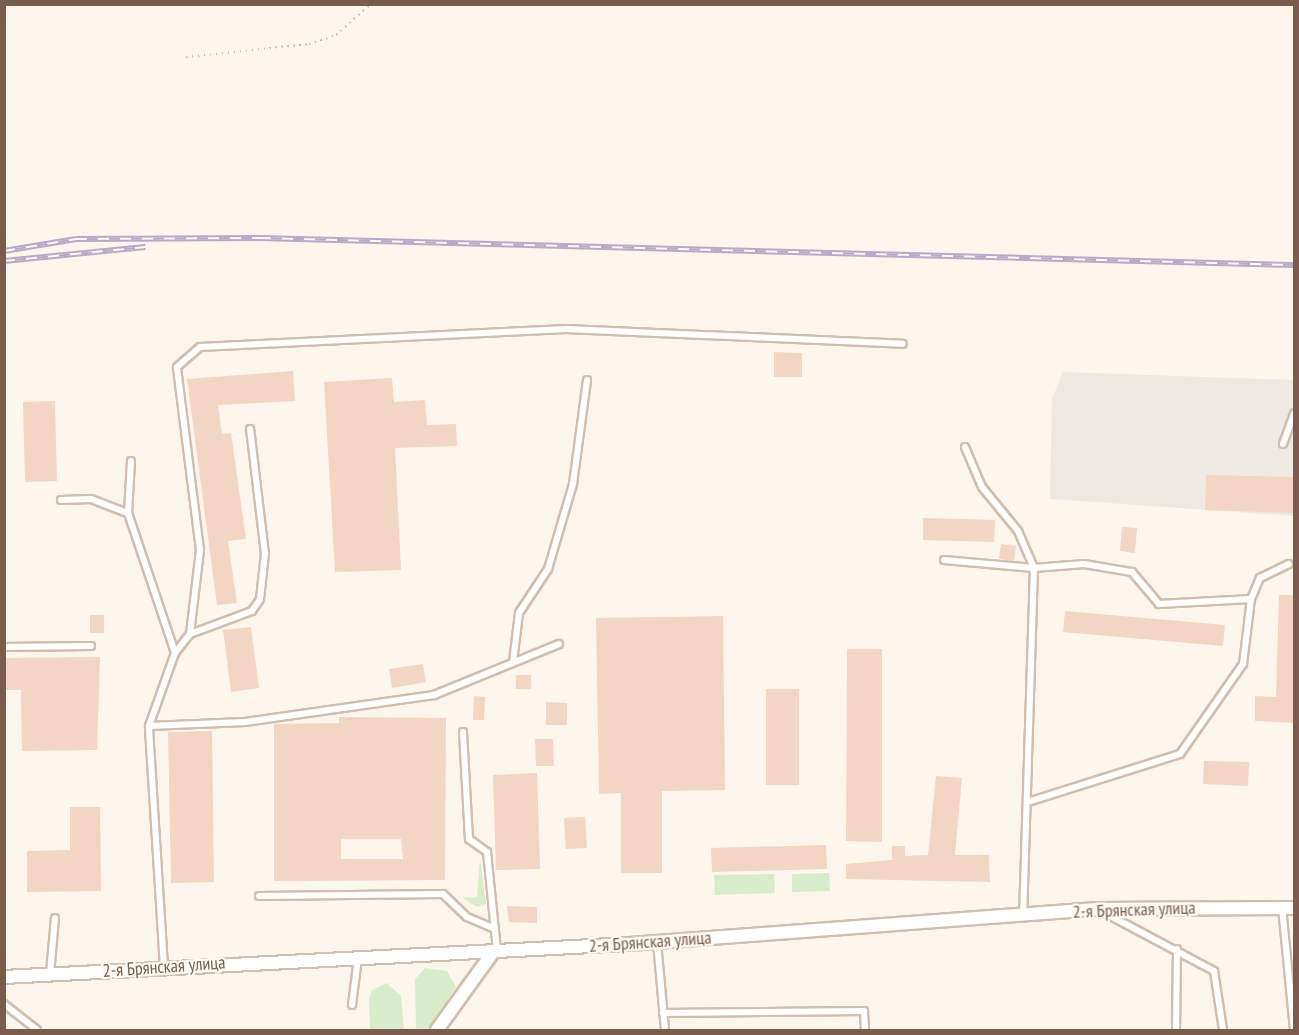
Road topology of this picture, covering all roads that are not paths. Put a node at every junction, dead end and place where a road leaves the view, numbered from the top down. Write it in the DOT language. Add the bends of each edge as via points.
graph roads {
  1 [pos="903,344"];
  2 [pos="587,380"];
  3 [pos="1294,413"];
  4 [pos="250,429"];
  5 [pos="1283,444"];
  6 [pos="965,447"];
  7 [pos="131,461"];
  8 [pos="61,500"];
  9 [pos="128,513"];
  10 [pos="944,560"];
  11 [pos="1289,564"];
  12 [pos="1034,568"];
  13 [pos="1251,599"];
  14 [pos="190,634"];
  15 [pos="559,644"];
  16 [pos="91,645"];
  17 [pos="4,646"];
  18 [pos="175,653"];
  19 [pos="513,662"];
  20 [pos="149,726"];
  21 [pos="463,732"];
  22 [pos="1031,801"];
  23 [pos="259,896"];
  24 [pos="1288,907"];
  25 [pos="1097,909"];
  26 [pos="1023,916"];
  27 [pos="55,918"];
  28 [pos="495,929"];
  29 [pos="657,942"];
  30 [pos="1177,949"];
  31 [pos="495,952"];
  32 [pos="358,955"];
  33 [pos="164,967"];
  34 [pos="51,974"];
  35 [pos="4,977"];
  36 [pos="4,1004"];
  37 [pos="352,1005"];
  38 [pos="663,1013"];
  39 [pos="37,1030"];
  40 [pos="437,1030"];
  41 [pos="665,1030"];
  42 [pos="865,1030"];
  43 [pos="1176,1030"];
  44 [pos="1223,1030"];
  45 [pos="1294,1030"];
  1 -- 14 [label="lane" via="566,329 200,347 177,367 200,550"];
  2 -- 19 [label="lane" via="573,484 548,569 519,613"];
  3 -- 5 [label="lane"];
  4 -- 14 [label="lane" via="265,554 260,599 252,611"];
  6 -- 12 [label="lane" via="982,487 1018,531"];
  7 -- 9 [label="lane"];
  8 -- 9 [label="lane" via="91,499"];
  9 -- 18 [label="lane"];
  10 -- 12 [label="lane"];
  11 -- 13 [label="lane" via="1260,578"];
  12 -- 13 [label="lane" via="1084,564 1132,572 1159,604"];
  12 -- 22 [label="lane"];
  13 -- 22 [label="lane" via="1243,664 1180,754"];
  14 -- 18 [label="lane"];
  15 -- 19 [label="lane"];
  16 -- 17 [label="lane"];
  18 -- 20 [label="lane"];
  19 -- 20 [label="lane" via="434,695 245,722"];
  20 -- 33 [label="lane"];
  21 -- 28 [label="lane" via="469,839 487,852"];
  22 -- 26 [label="lane"];
  23 -- 28 [label="lane" via="443,894 467,917"];
  24 -- 25 [label="street, 2-я Брянская улица"];
  24 -- 45 [label="lane"];
  25 -- 26 [label="street, 2-я Брянская улица"];
  25 -- 30 [label="lane"];
  26 -- 29 [label="street, 2-я Брянская улица"];
  27 -- 34 [label="lane"];
  28 -- 31 [label="lane"];
  29 -- 31 [label="street, 2-я Брянская улица"];
  29 -- 38 [label="lane"];
  30 -- 43 [label="lane"];
  30 -- 44 [label="lane" via="1214,971"];
  31 -- 32 [label="street, 2-я Брянская улица"];
  31 -- 40 [label="street"];
  32 -- 33 [label="street, 2-я Брянская улица"];
  32 -- 37 [label="lane"];
  33 -- 34 [label="street, 2-я Брянская улица"];
  34 -- 35 [label="street, 2-я Брянская улица"];
  36 -- 39 [label="lane"];
  38 -- 41 [label="lane"];
  38 -- 42 [label="lane" via="864,1011"];
}
